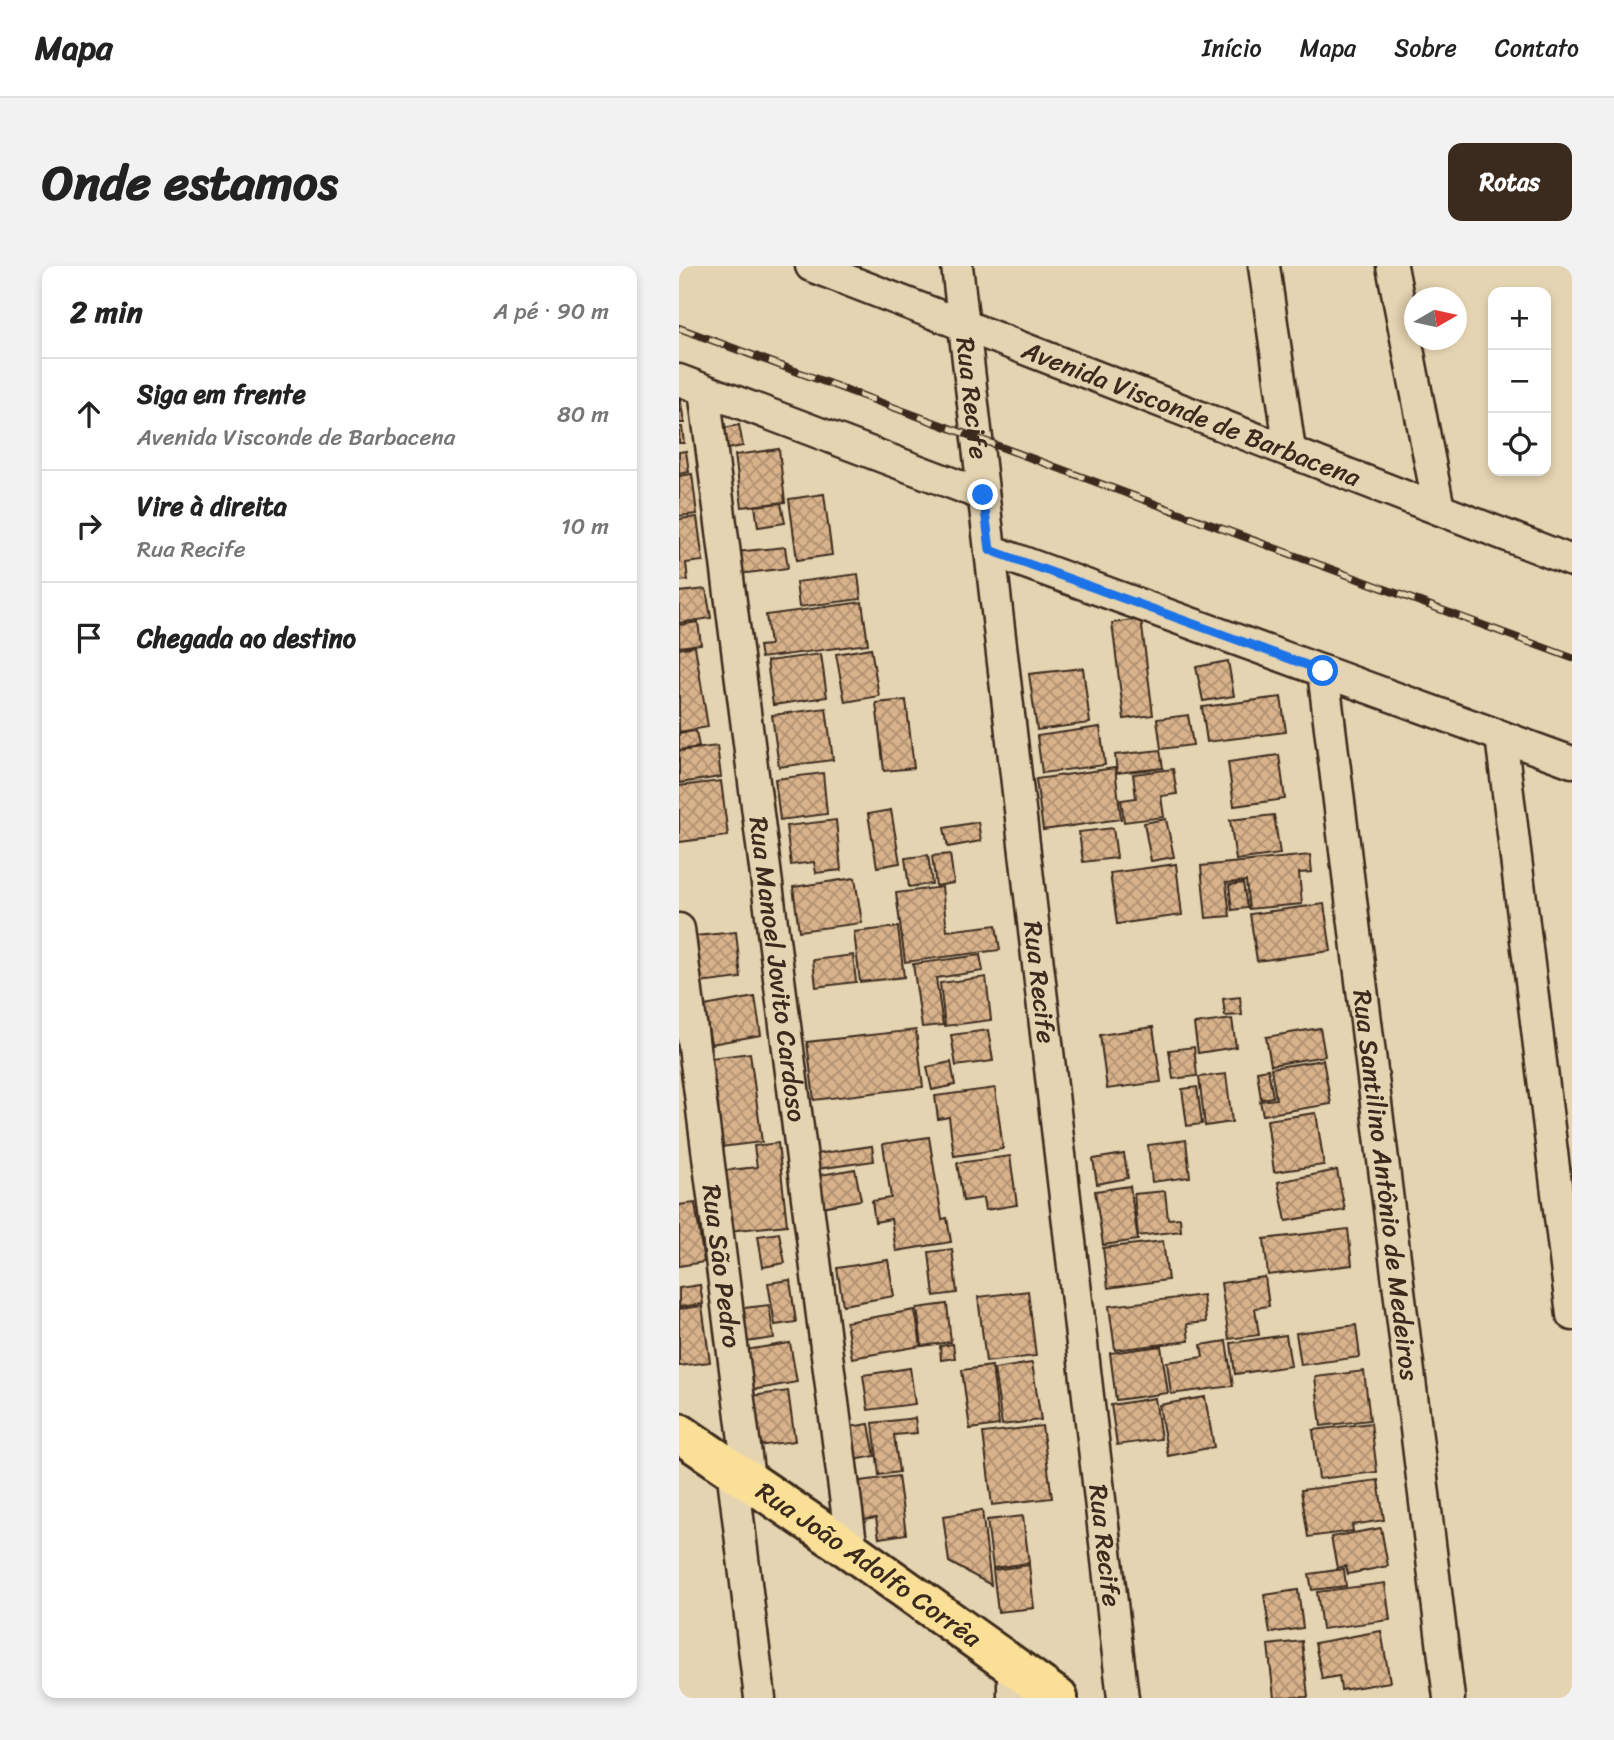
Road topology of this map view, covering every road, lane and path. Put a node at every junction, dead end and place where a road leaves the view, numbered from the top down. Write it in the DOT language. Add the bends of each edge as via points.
graph roads {
  1 [pos="811,266"];
  2 [pos="957,266"];
  3 [pos="1264,266"];
  4 [pos="1392,266"];
  5 [pos="964,325"];
  6 [pos="692,385"];
  7 [pos="1290,451"];
  8 [pos="983,495"];
  9 [pos="1439,509"];
  10 [pos="990,550"];
  11 [pos="1572,561"];
  12 [pos="1323,671"];
  13 [pos="1501,736"];
  14 [pos="1572,762"];
  15 [pos="679,929"];
  16 [pos="1572,1315"];
  17 [pos="679,1433"];
  18 [pos="740,1474"];
  19 [pos="852,1551"];
  20 [pos="1013,1682"];
  21 [pos="760,1698"];
  22 [pos="1058,1698"];
  23 [pos="1123,1698"];
  24 [pos="1450,1698"];
  1 -- 5 [label="street, Avenida Visconde de Barbacena"];
  2 -- 5 [label="street, Rua Recife"];
  3 -- 7 [label="street"];
  4 -- 9 [label="street"];
  5 -- 7 [label="street, Avenida Visconde de Barbacena"];
  5 -- 8 [label="street, Rua Recife"];
  6 -- 8 [label="street"];
  6 -- 19 [label="street, Rua Manoel Jovito Cardoso"];
  7 -- 9 [label="street, Avenida Visconde de Barbacena"];
  8 -- 10 [label="street, Rua Recife"];
  9 -- 11 [label="street, Avenida Visconde de Barbacena"];
  10 -- 12 [label="street"];
  10 -- 23 [label="street, Rua Recife"];
  12 -- 13 [label="street"];
  12 -- 24 [label="street, Rua Santilino Antônio de Medeiros"];
  13 -- 14 [label="street"];
  13 -- 16 [label="street"];
  15 -- 18 [label="street, Rua São Pedro"];
  17 -- 18 [label="main road, Rua João Adolfo Corrêa"];
  18 -- 19 [label="main road, Rua João Adolfo Corrêa"];
  18 -- 21 [label="street, Rua São Pedro"];
  19 -- 20 [label="main road, Rua João Adolfo Corrêa"];
  20 -- 22 [label="main road, Rua João Adolfo Corrêa"];
}
